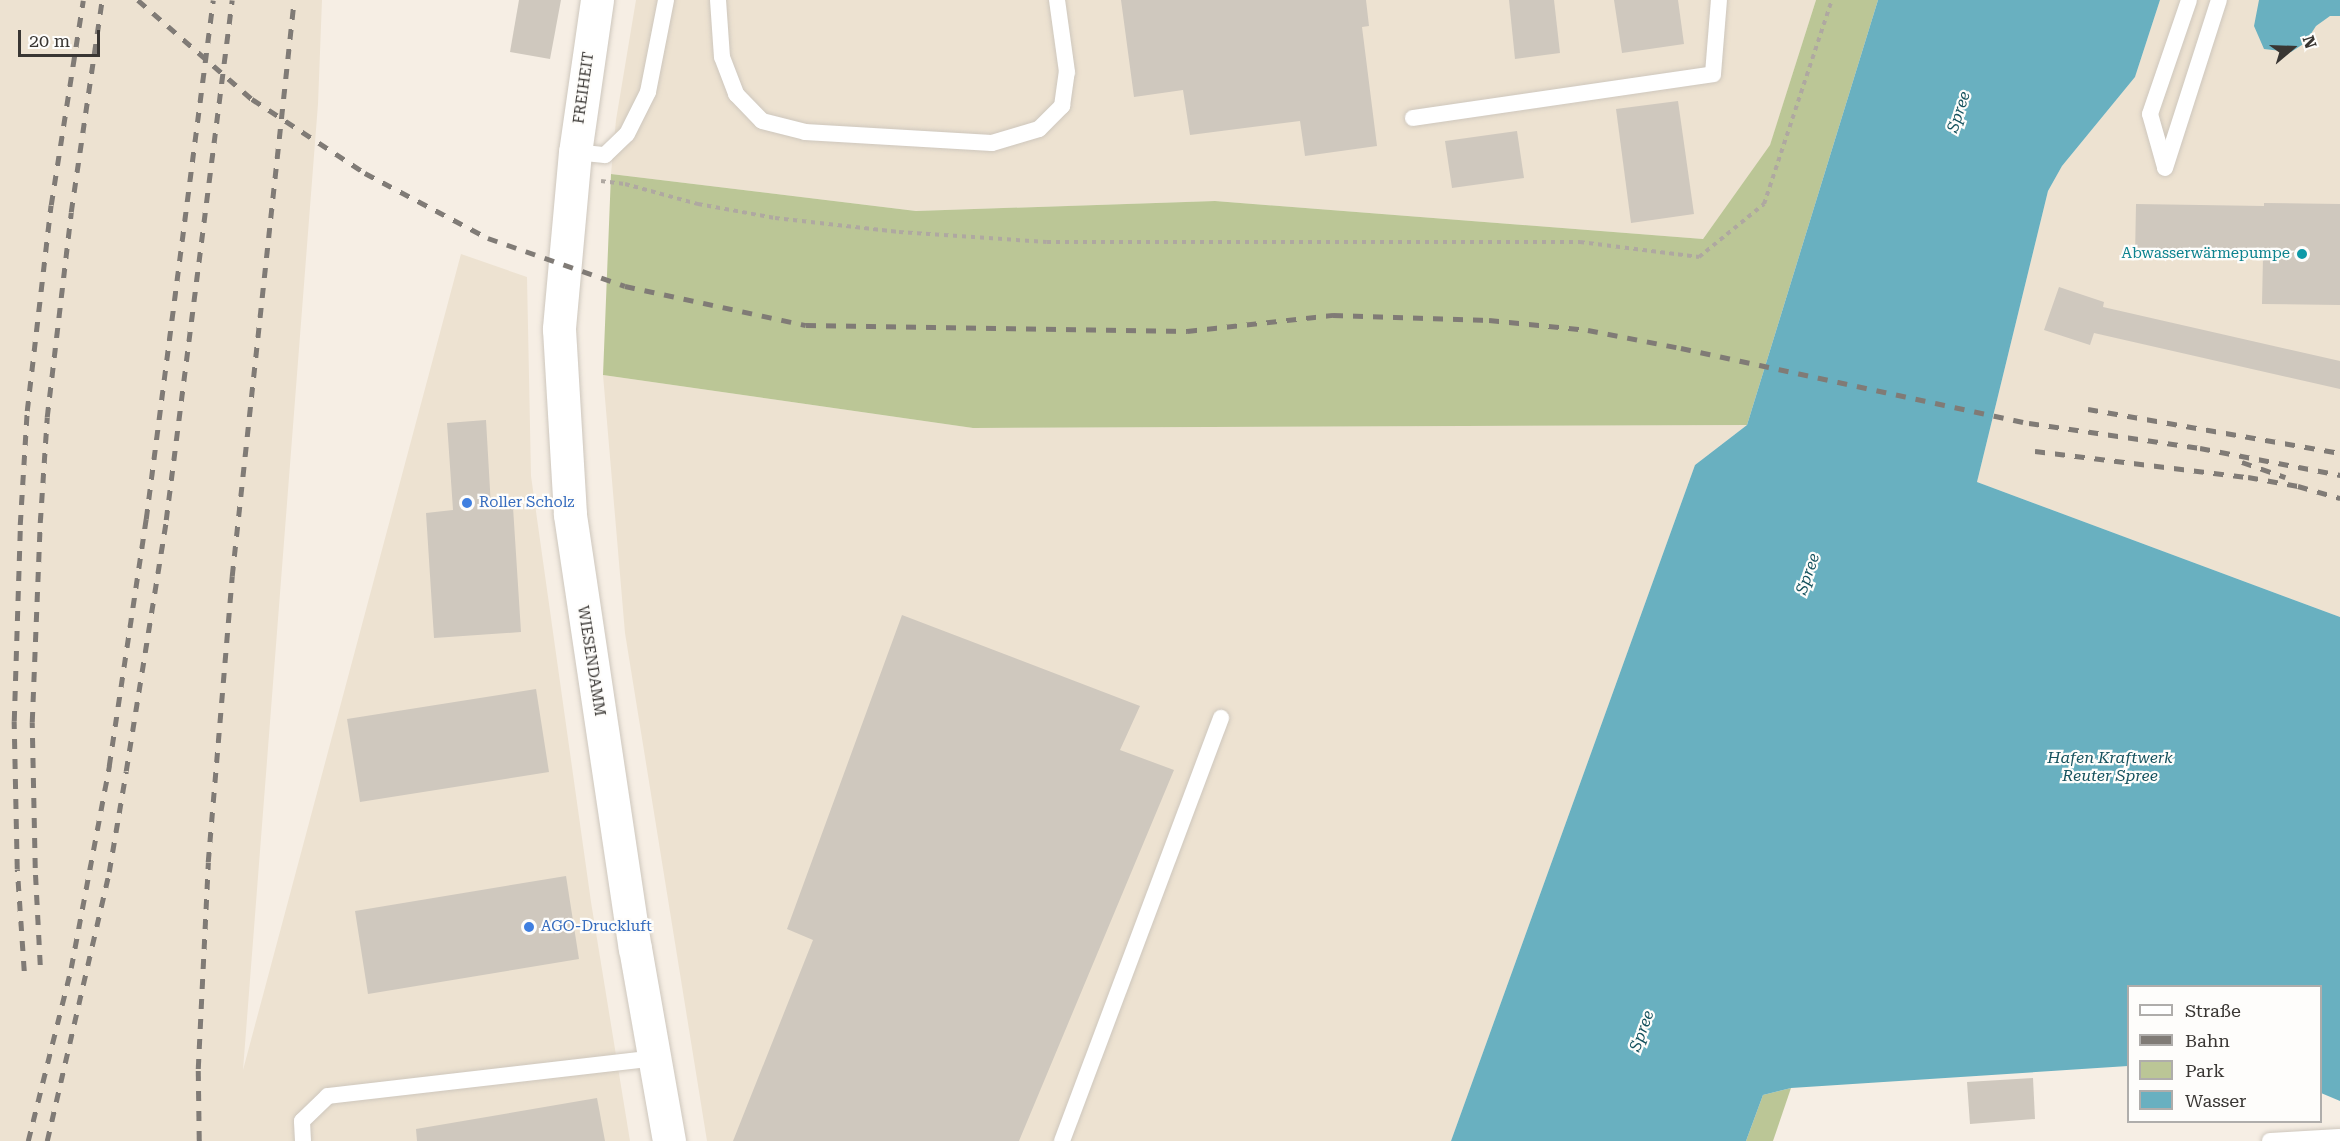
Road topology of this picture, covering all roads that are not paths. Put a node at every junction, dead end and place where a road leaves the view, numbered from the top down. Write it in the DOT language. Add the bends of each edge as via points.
graph roads {
  1 [pos="597,0"];
  2 [pos="666,0"];
  3 [pos="1057,0"];
  4 [pos="1719,0"];
  5 [pos="2189,0"];
  6 [pos="2219,0"];
  7 [pos="720,1"];
  8 [pos="1413,118"];
  9 [pos="574,165"];
  10 [pos="1221,718"];
  11 [pos="655,1058"];
  12 [pos="2340,1137"];
  13 [pos="303,1141"];
  14 [pos="669,1141"];
  15 [pos="1062,1141"];
  16 [pos="2270,1141"];
  1 -- 9 [label="street, FREIHEIT"];
  2 -- 9 [label="lane" via="648,92 627,134 605,155"];
  3 -- 7 [label="lane" via="1067,72 1062,106 1039,129 992,143 805,132 762,121 736,94 722,57"];
  4 -- 8 [label="lane" via="1713,74"];
  5 -- 6 [label="lane" via="2150,114 2165,168"];
  9 -- 11 [label="street, WIESENDAMM" via="560,329 570,515"];
  10 -- 15 [label="lane"];
  11 -- 13 [label="lane" via="328,1096 302,1121"];
  11 -- 14 [label="street, WIESENDAMM"];
  12 -- 16 [label="lane"];
}
